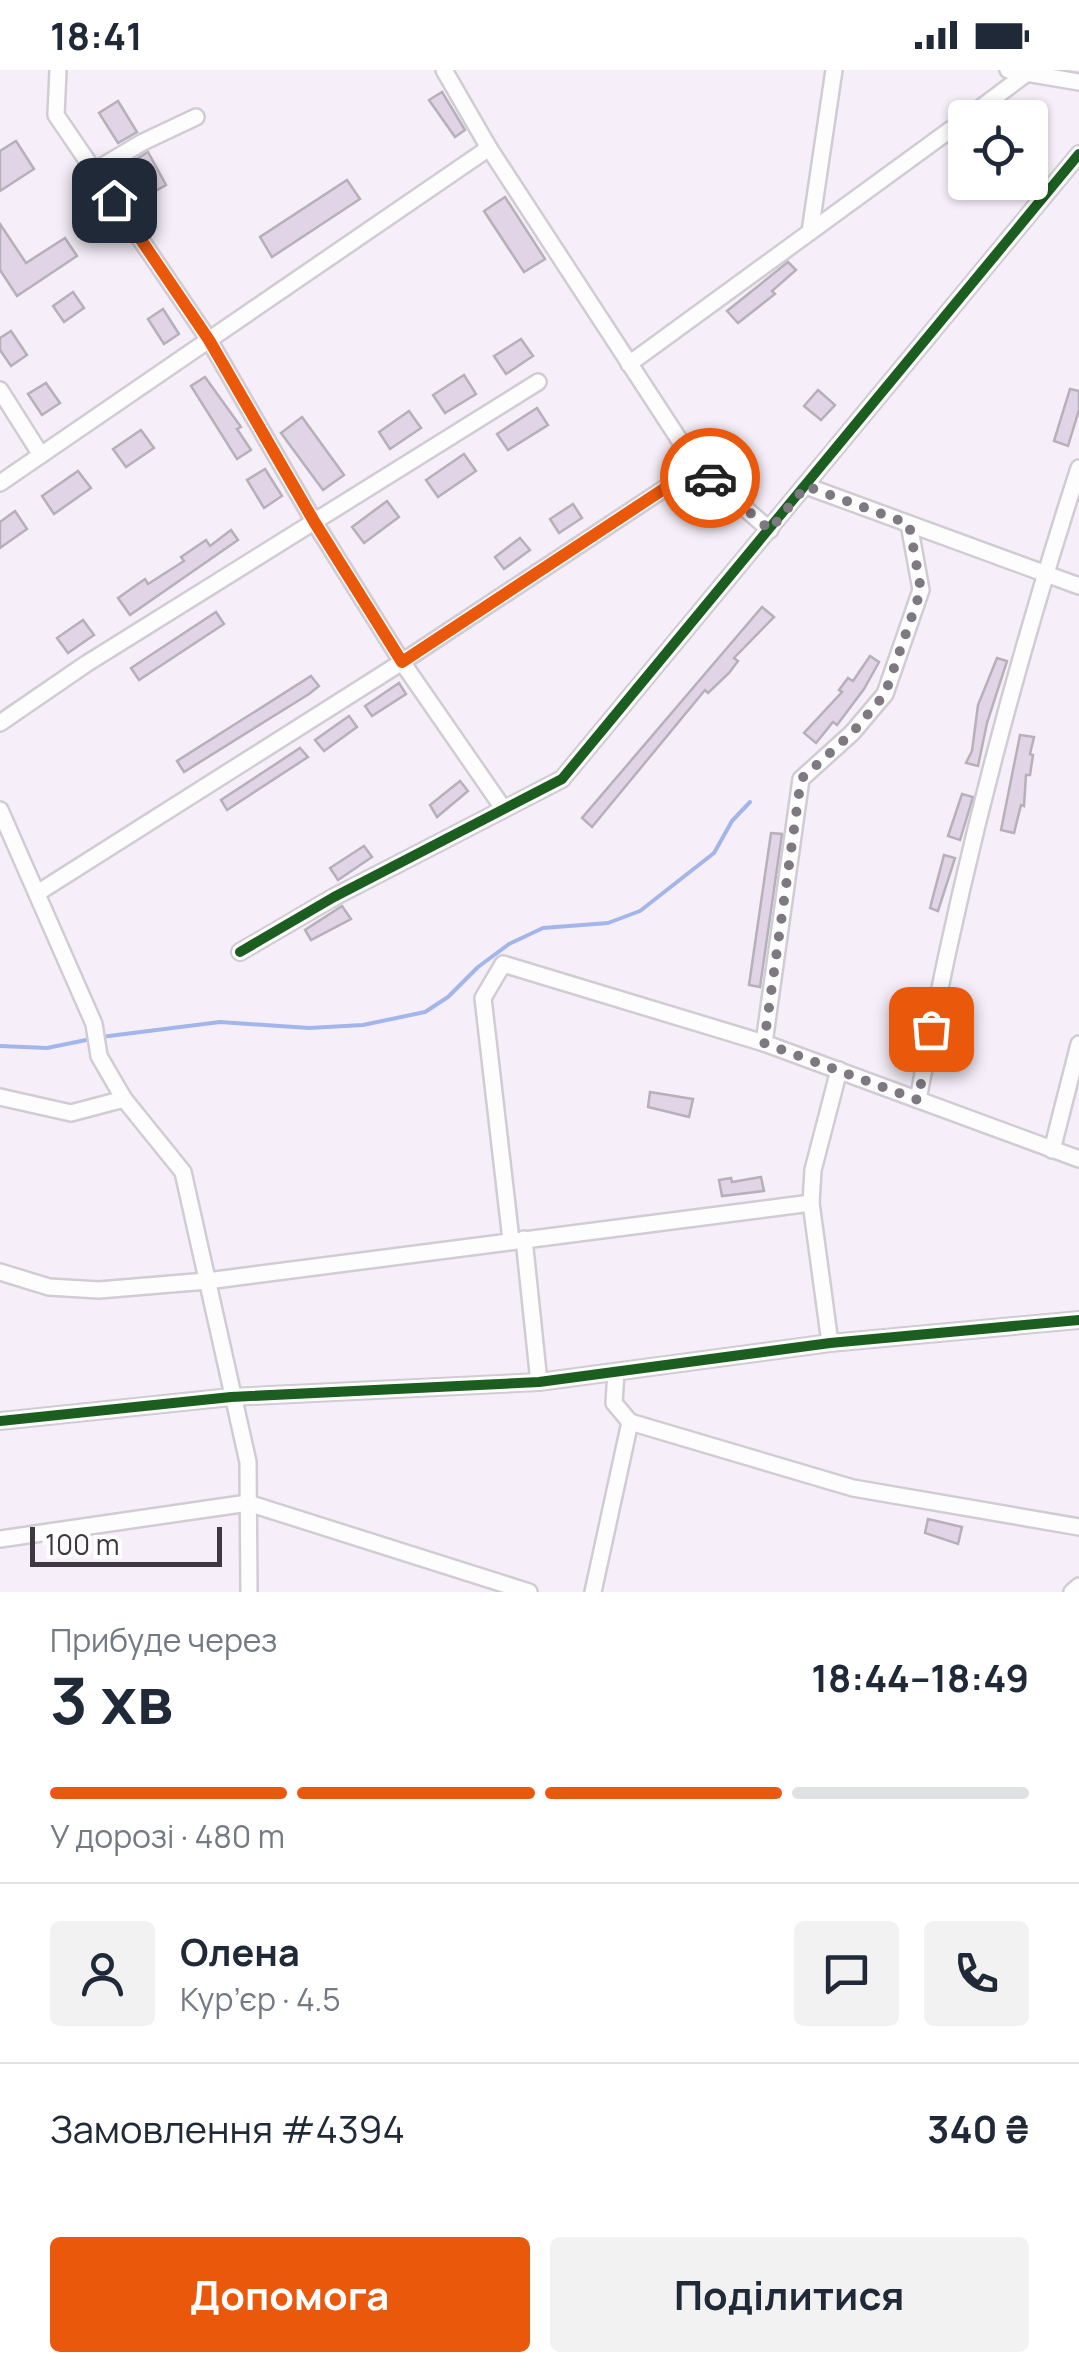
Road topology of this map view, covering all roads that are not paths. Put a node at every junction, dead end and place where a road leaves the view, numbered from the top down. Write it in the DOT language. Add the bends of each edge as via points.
graph roads {
  1 [pos="58,70"];
  2 [pos="444,70"];
  3 [pos="834,70"];
  4 [pos="1008,70"];
  5 [pos="1027,73"];
  6 [pos="1079,82"];
  7 [pos="990,100"];
  8 [pos="196,117"];
  9 [pos="948,131"];
  10 [pos="489,148"];
  11 [pos="1079,154"];
  12 [pos="94,171"];
  13 [pos="810,232"];
  14 [pos="209,340"];
  15 [pos="630,364"];
  16 [pos="538,382"];
  17 [pos="0,390"];
  18 [pos="41,455"];
  19 [pos="697,467"];
  20 [pos="1079,468"];
  21 [pos="0,483"];
  22 [pos="806,486"];
  23 [pos="315,523"];
  24 [pos="909,524"];
  25 [pos="770,530"];
  26 [pos="1044,575"];
  27 [pos="1079,586"];
  28 [pos="402,662"];
  29 [pos="0,723"];
  30 [pos="503,808"];
  31 [pos="0,810"];
  32 [pos="39,892"];
  33 [pos="240,952"];
  34 [pos="764,1043"];
  35 [pos="1079,1044"];
  36 [pos="840,1070"];
  37 [pos="0,1097"];
  38 [pos="124,1099"];
  39 [pos="918,1100"];
  40 [pos="1052,1150"];
  41 [pos="1079,1159"];
  42 [pos="811,1203"];
  43 [pos="518,1239"];
  44 [pos="0,1272"];
  45 [pos="207,1281"];
  46 [pos="1079,1320"];
  47 [pos="830,1343"];
  48 [pos="616,1372"];
  49 [pos="539,1382"];
  50 [pos="231,1397"];
  51 [pos="0,1421"];
  52 [pos="630,1422"];
  53 [pos="248,1503"];
  54 [pos="1079,1527"];
  55 [pos="0,1539"];
  56 [pos="1079,1586"];
  57 [pos="249,1592"];
  58 [pos="529,1592"];
  59 [pos="592,1592"];
  60 [pos="1072,1592"];
  1 -- 12 [label="street" via="56,115"];
  2 -- 10 [label="street"];
  3 -- 13 [label="street"];
  4 -- 5 [label="street"];
  5 -- 6 [label="street"];
  5 -- 7 [label="street"];
  8 -- 12 [label="street"];
  9 -- 13 [label="street"];
  10 -- 14 [label="street"];
  10 -- 15 [label="street"];
  11 -- 22 [label="street"];
  12 -- 14 [label="street"];
  13 -- 15 [label="street"];
  14 -- 18 [label="street"];
  14 -- 23 [label="street"];
  15 -- 19 [label="street"];
  16 -- 23 [label="street"];
  17 -- 18 [label="street"];
  18 -- 21 [label="street"];
  19 -- 25 [label="street"];
  19 -- 28 [label="street"];
  20 -- 26 [label="street"];
  22 -- 24 [label="street"];
  22 -- 25 [label="street"];
  23 -- 28 [label="street"];
  23 -- 29 [label="street"];
  24 -- 26 [label="street"];
  24 -- 34 [label="street" via="921,590 885,694 801,779"];
  25 -- 30 [label="street" via="562,779"];
  26 -- 27 [label="street"];
  26 -- 39 [label="street" via="944,959"];
  28 -- 30 [label="street"];
  28 -- 32 [label="street"];
  30 -- 33 [label="street"];
  31 -- 32 [label="street"];
  32 -- 38 [label="street" via="94,1024 99,1056"];
  34 -- 36 [label="street"];
  34 -- 43 [label="street" via="503,964 483,998"];
  35 -- 40 [label="street"];
  36 -- 39 [label="street"];
  36 -- 42 [label="street" via="813,1170"];
  37 -- 38 [label="street" via="71,1113"];
  38 -- 45 [label="street" via="183,1172"];
  39 -- 40 [label="street"];
  40 -- 41 [label="street"];
  42 -- 43 [label="street"];
  42 -- 47 [label="street"];
  43 -- 45 [label="street"];
  43 -- 49 [label="street"];
  44 -- 45 [label="street" via="50,1287 99,1290"];
  45 -- 50 [label="street"];
  46 -- 47 [label="street"];
  47 -- 48 [label="street"];
  48 -- 49 [label="street"];
  48 -- 52 [label="street" via="614,1403"];
  49 -- 50 [label="street"];
  50 -- 51 [label="street"];
  50 -- 53 [label="street" via="248,1462"];
  52 -- 54 [label="street" via="853,1488"];
  52 -- 59 [label="street"];
  53 -- 55 [label="street"];
  53 -- 57 [label="street"];
  53 -- 58 [label="street"];
  56 -- 60 [label="street"];
}
